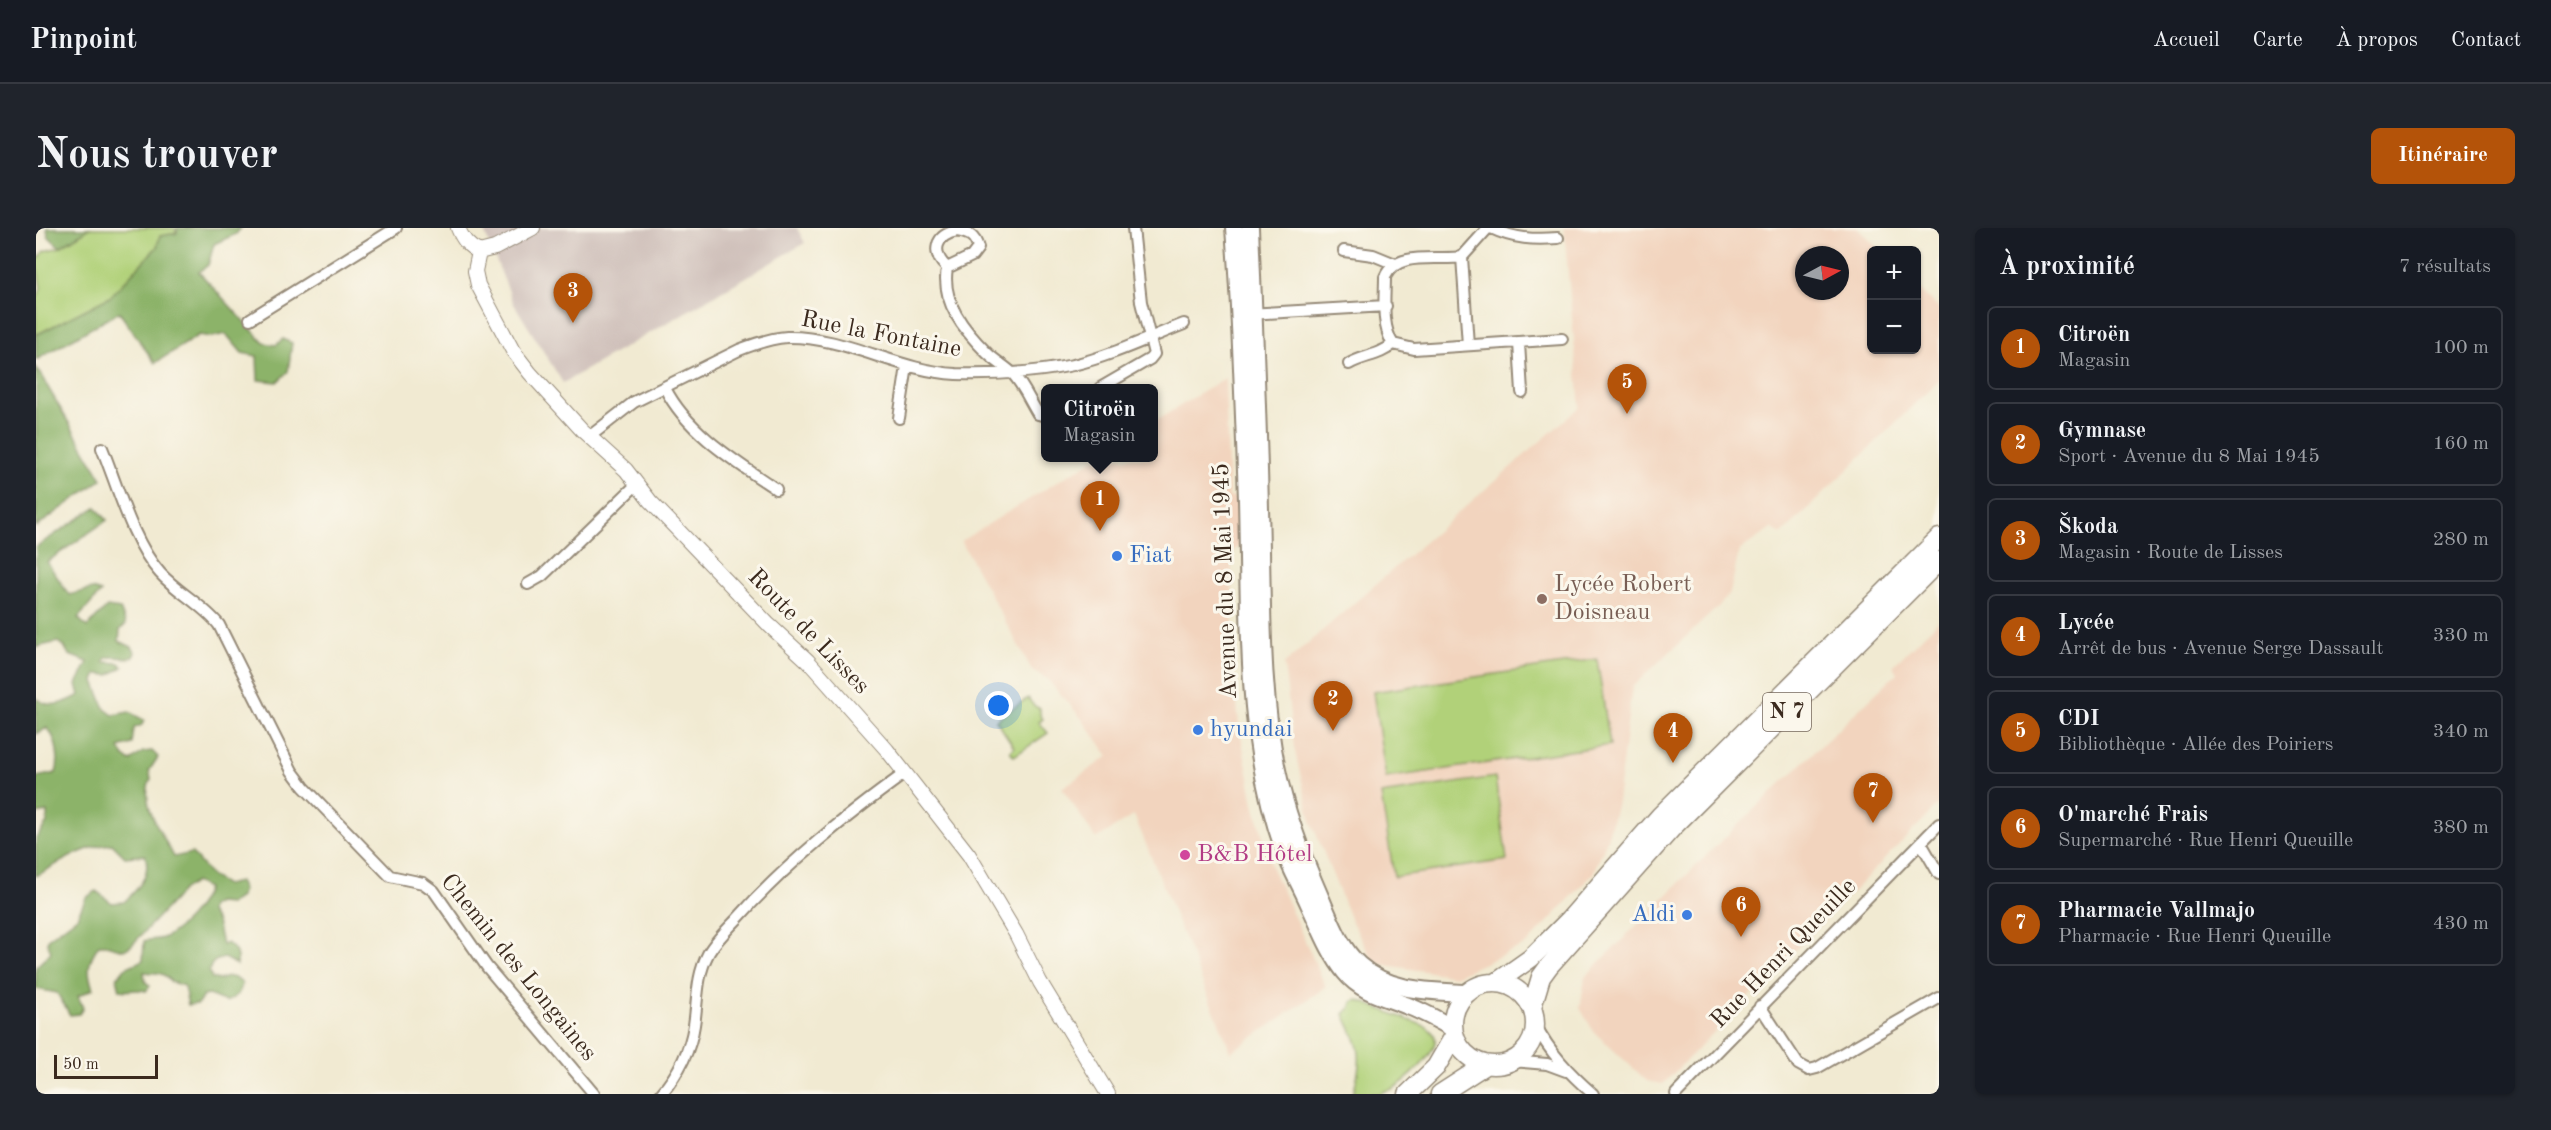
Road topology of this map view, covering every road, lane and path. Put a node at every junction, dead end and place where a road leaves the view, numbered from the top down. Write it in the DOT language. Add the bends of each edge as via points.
graph roads {
  1 [pos="396,228"];
  2 [pos="458,228"];
  3 [pos="533,228"];
  4 [pos="1133,228"];
  5 [pos="1234,228"];
  6 [pos="1250,228"];
  7 [pos="1490,228"];
  8 [pos="1558,238"];
  9 [pos="1344,251"];
  10 [pos="479,252"];
  11 [pos="1462,257"];
  12 [pos="1395,264"];
  13 [pos="946,268"];
  14 [pos="1386,306"];
  15 [pos="1247,314"];
  16 [pos="250,319"];
  17 [pos="1184,324"];
  18 [pos="1150,337"];
  19 [pos="1562,339"];
  20 [pos="1519,342"];
  21 [pos="1394,344"];
  22 [pos="1468,345"];
  23 [pos="1349,364"];
  24 [pos="907,366"];
  25 [pos="1012,373"];
  26 [pos="1107,384"];
  27 [pos="664,388"];
  28 [pos="1522,392"];
  29 [pos="1041,415"];
  30 [pos="899,418"];
  31 [pos="589,437"];
  32 [pos="102,448"];
  33 [pos="637,484"];
  34 [pos="776,489"];
  35 [pos="1939,538"];
  36 [pos="1939,561"];
  37 [pos="528,584"];
  38 [pos="904,774"];
  39 [pos="1939,824"];
  40 [pos="1921,843"];
  41 [pos="1939,874"];
  42 [pos="1497,982"];
  43 [pos="1466,993"];
  44 [pos="1939,998"];
  45 [pos="1760,1006"];
  46 [pos="1534,1016"];
  47 [pos="1453,1032"];
  48 [pos="1512,1061"];
  49 [pos="1485,1065"];
  50 [pos="1566,1071"];
  51 [pos="594,1094"];
  52 [pos="661,1094"];
  53 [pos="1108,1094"];
  54 [pos="1408,1094"];
  55 [pos="1440,1094"];
  56 [pos="1593,1094"];
  57 [pos="1676,1094"];
  1 -- 16 [label="street"];
  2 -- 10 [label="street" via="469,246"];
  3 -- 10 [label="street"];
  4 -- 18 [label="street" via="1141,302"];
  5 -- 15 [label="main road, Avenue du 8 Mai 1945"];
  6 -- 15 [label="main road, Avenue du 8 Mai 1945"];
  7 -- 8 [label="street" via="1528,240"];
  7 -- 11 [label="street"];
  9 -- 12 [label="street" via="1373,255"];
  10 -- 31 [label="street, Route de Lisses" via="475,271 478,285 513,351"];
  11 -- 12 [label="street"];
  11 -- 22 [label="street"];
  12 -- 14 [label="street" via="1385,277"];
  13 -- 25 [label="street" via="947,297 966,331"];
  14 -- 15 [label="street"];
  14 -- 21 [label="street" via="1386,323"];
  15 -- 43 [label="main road, Avenue du 8 Mai 1945" via="1265,683 1272,742 1287,810 1341,944 1358,964 1395,986"];
  15 -- 47 [label="main road, Avenue du 8 Mai 1945" via="1253,685 1260,750 1274,815 1293,870 1345,973 1374,994 1418,1010"];
  17 -- 18 [label="street, Rue la Fontaine"];
  18 -- 25 [label="street, Rue la Fontaine" via="1074,365"];
  18 -- 26 [label="street" via="1154,354 1150,359"];
  19 -- 20 [label="street"];
  20 -- 22 [label="street"];
  20 -- 28 [label="street"];
  21 -- 22 [label="street" via="1414,349"];
  21 -- 23 [label="street" via="1384,352"];
  24 -- 25 [label="street, Rue la Fontaine" via="955,374"];
  24 -- 27 [label="street, Rue la Fontaine" via="836,344 785,337 739,350"];
  24 -- 30 [label="street"];
  25 -- 29 [label="street"];
  27 -- 31 [label="street, Rue la Fontaine" via="634,402"];
  27 -- 34 [label="street" via="687,420 737,463"];
  31 -- 33 [label="street, Route de Lisses"];
  32 -- 51 [label="street, Chemin des Longaines" via="144,551 162,576 219,625 292,771 390,876 423,883 434,891 487,966"];
  33 -- 37 [label="street" via="542,576"];
  33 -- 38 [label="street, Route de Lisses" via="867,726"];
  35 -- 42 [label="main road, N 7" via="1660,816 1564,924 1510,975"];
  36 -- 46 [label="main road, N 7" via="1637,865 1541,977"];
  38 -- 52 [label="street" via="822,836 754,900 710,951 698,978 694,1024 685,1059"];
  38 -- 53 [label="street, Route de Lisses" via="991,888 1040,982"];
  39 -- 40 [label="street, Rue Henri Queuille"];
  40 -- 41 [label="street"];
  40 -- 45 [label="street, Rue Henri Queuille"];
  42 -- 43 [label="main road"];
  42 -- 46 [label="main road" via="1514,987 1527,999"];
  43 -- 47 [label="main road" via="1455,1009"];
  44 -- 45 [label="street" via="1809,1070 1798,1064"];
  45 -- 57 [label="street, Rue Henri Queuille"];
  46 -- 48 [label="main road" via="1534,1036 1529,1047"];
  46 -- 50 [label="street" via="1543,1040"];
  47 -- 49 [label="main road" via="1463,1052"];
  47 -- 54 [label="main road" via="1436,1067"];
  48 -- 49 [label="main road"];
  48 -- 50 [label="street" via="1547,1064"];
  49 -- 55 [label="main road"];
  50 -- 56 [label="street"];
}
